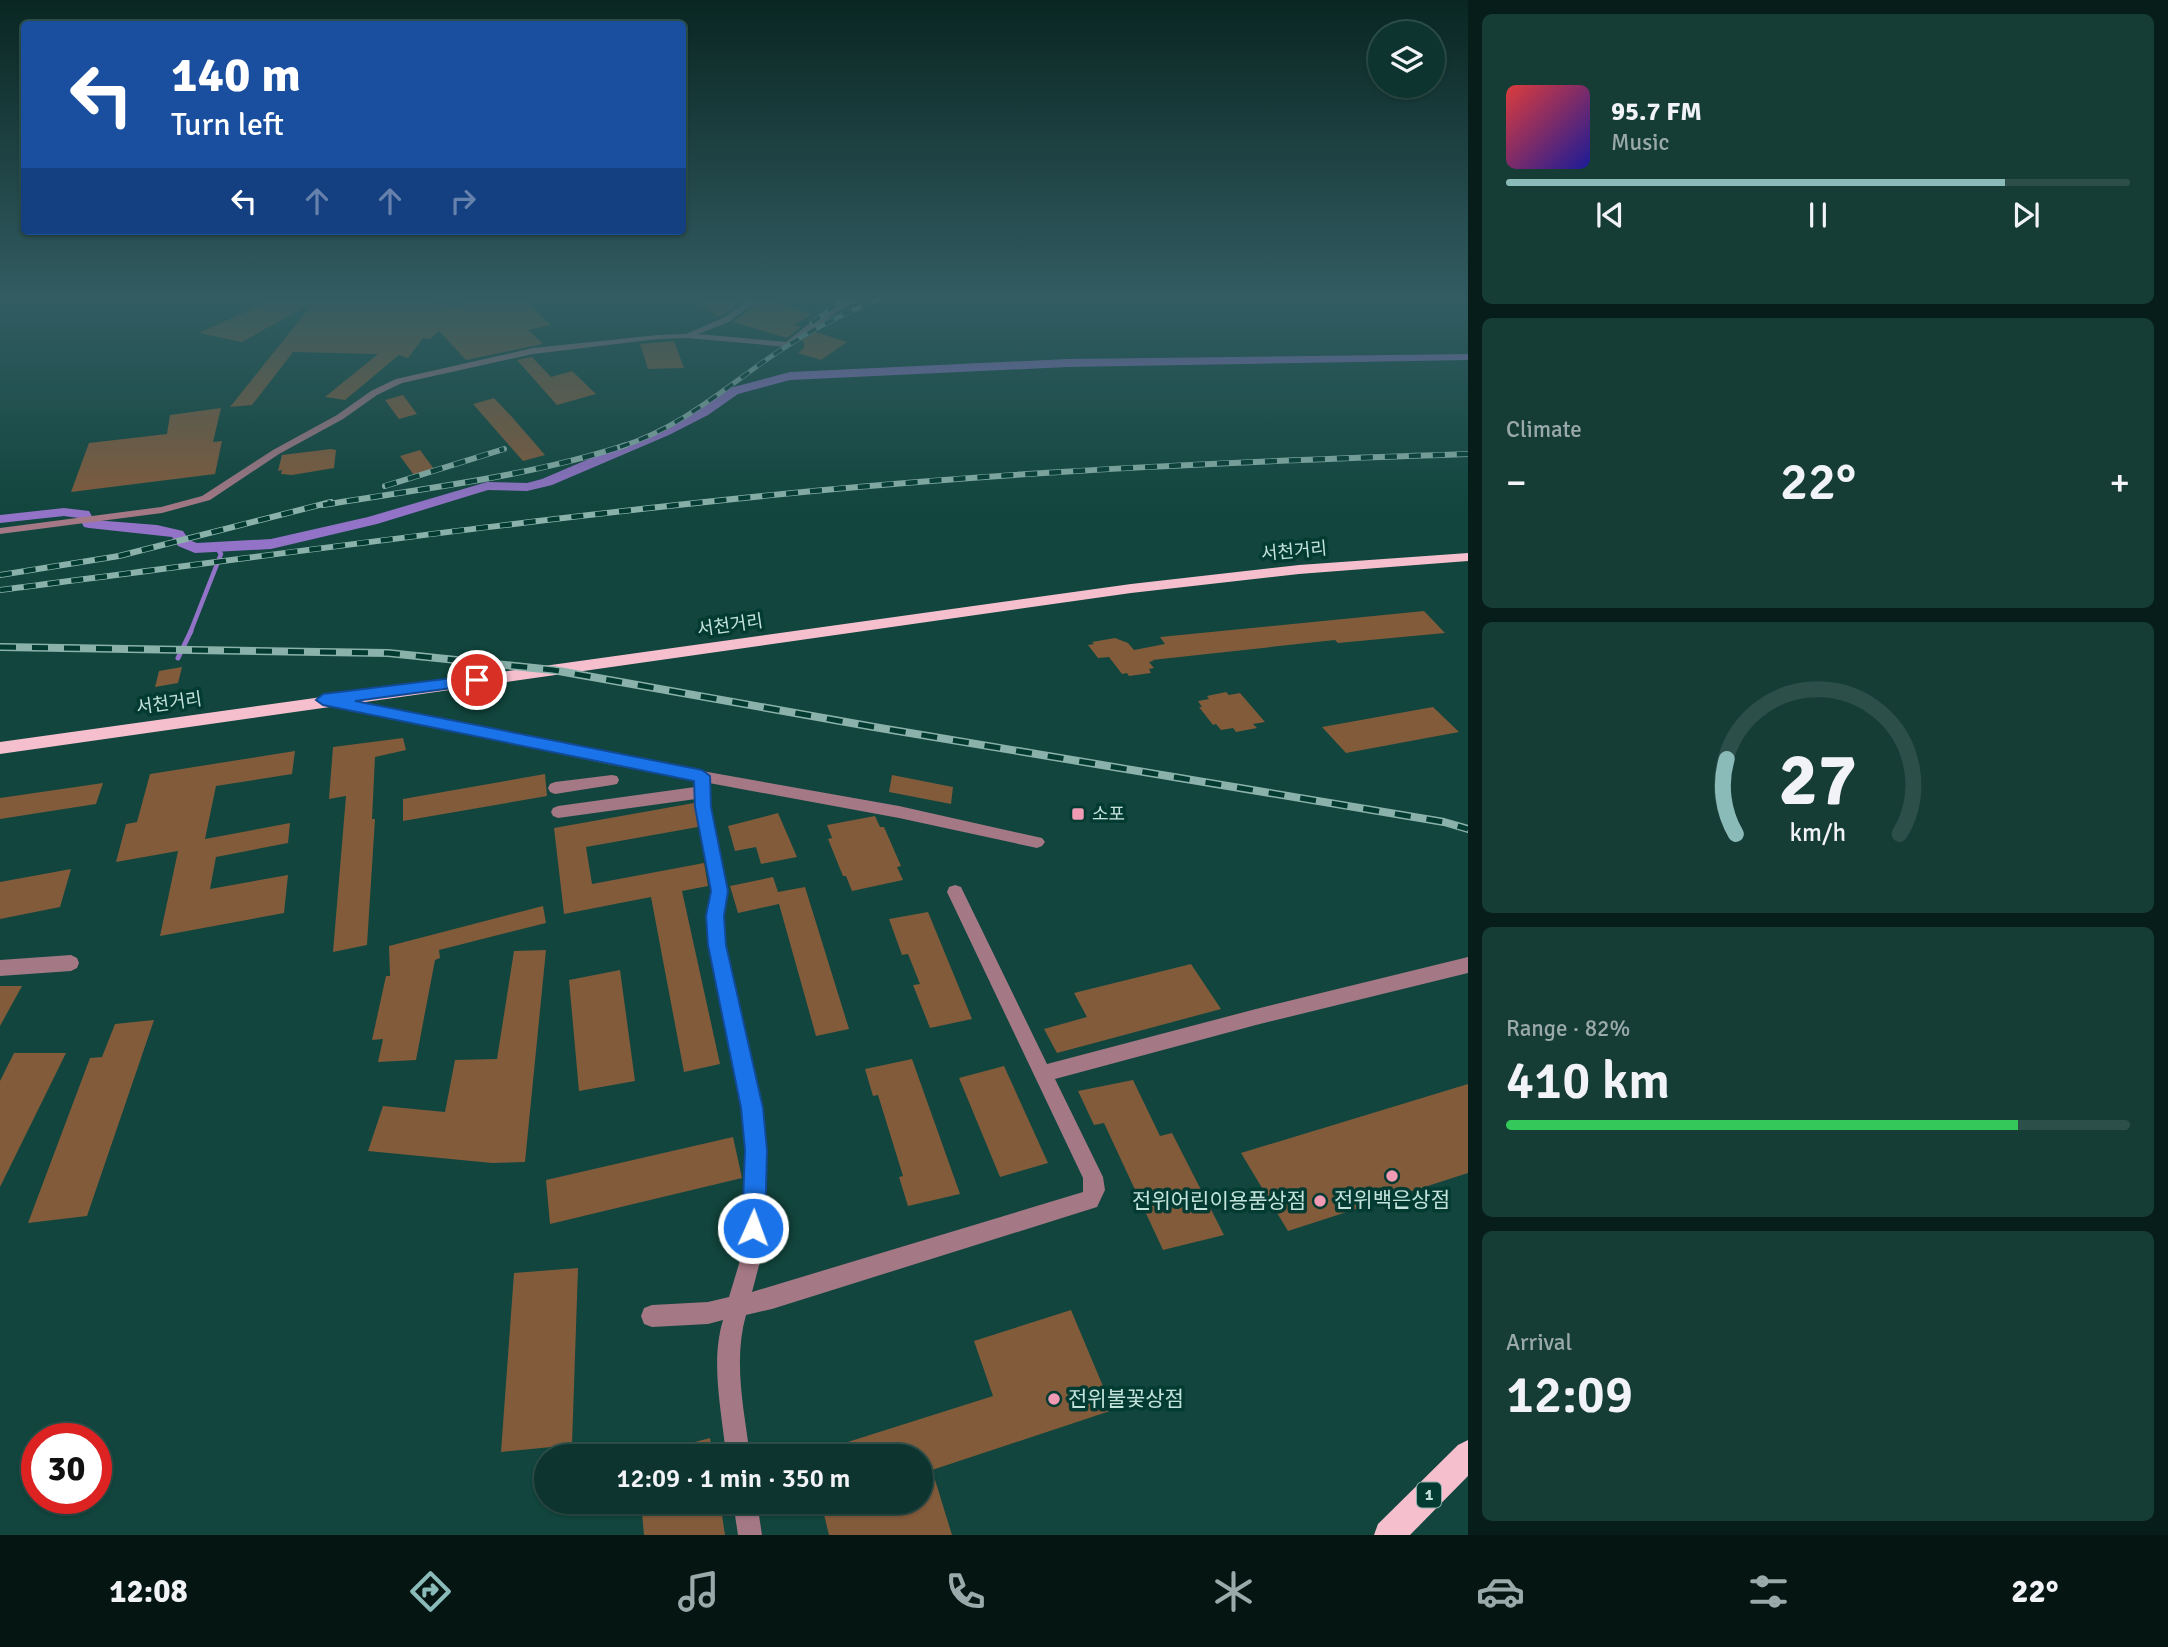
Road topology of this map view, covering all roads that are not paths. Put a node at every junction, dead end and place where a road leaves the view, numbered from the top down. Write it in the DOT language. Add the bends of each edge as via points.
graph roads {
  1 [pos="452,370"];
  2 [pos="0,531"];
  3 [pos="1468,557"];
  4 [pos="323,700"];
  5 [pos="0,748"];
  6 [pos="612,760"];
  7 [pos="612,780"];
  8 [pos="703,784"];
  9 [pos="577,785"];
  10 [pos="555,788"];
  11 [pos="617,804"];
  12 [pos="580,809"];
  13 [pos="558,812"];
  14 [pos="1037,842"];
  15 [pos="955,892"];
  16 [pos="71,963"];
  17 [pos="1468,965"];
  18 [pos="0,968"];
  19 [pos="1042,1074"];
  20 [pos="735,1307"];
  21 [pos="652,1316"];
  22 [pos="737,1444"];
  23 [pos="1468,1455"];
  24 [pos="747,1514"];
  25 [pos="751,1535"];
  26 [pos="1390,1535"];
  1 -- 2 [label="street" via="398,382 374,393 206,498 162,510"];
  3 -- 4 [label="main road, 서천거리" via="1128,589"];
  4 -- 5 [label="main road, 서천거리"];
  4 -- 6 [label="street"];
  6 -- 7 [label="street"];
  6 -- 8 [label="street"];
  7 -- 9 [label="street"];
  7 -- 11 [label="street"];
  8 -- 11 [label="street"];
  8 -- 14 [label="street" via="900,813"];
  8 -- 20 [label="street" via="719,891 717,945 752,1108 756,1150 752,1254"];
  9 -- 10 [label="street"];
  9 -- 12 [label="street"];
  11 -- 12 [label="street"];
  12 -- 13 [label="street"];
  15 -- 19 [label="street"];
  16 -- 18 [label="street"];
  17 -- 19 [label="street"];
  19 -- 20 [label="street" via="1093,1177 1095,1189 1090,1200"];
  20 -- 21 [label="street"];
  20 -- 22 [label="street" via="729,1376"];
  23 -- 26 [label="main road, 1"];
  24 -- 25 [label="street"];
}
